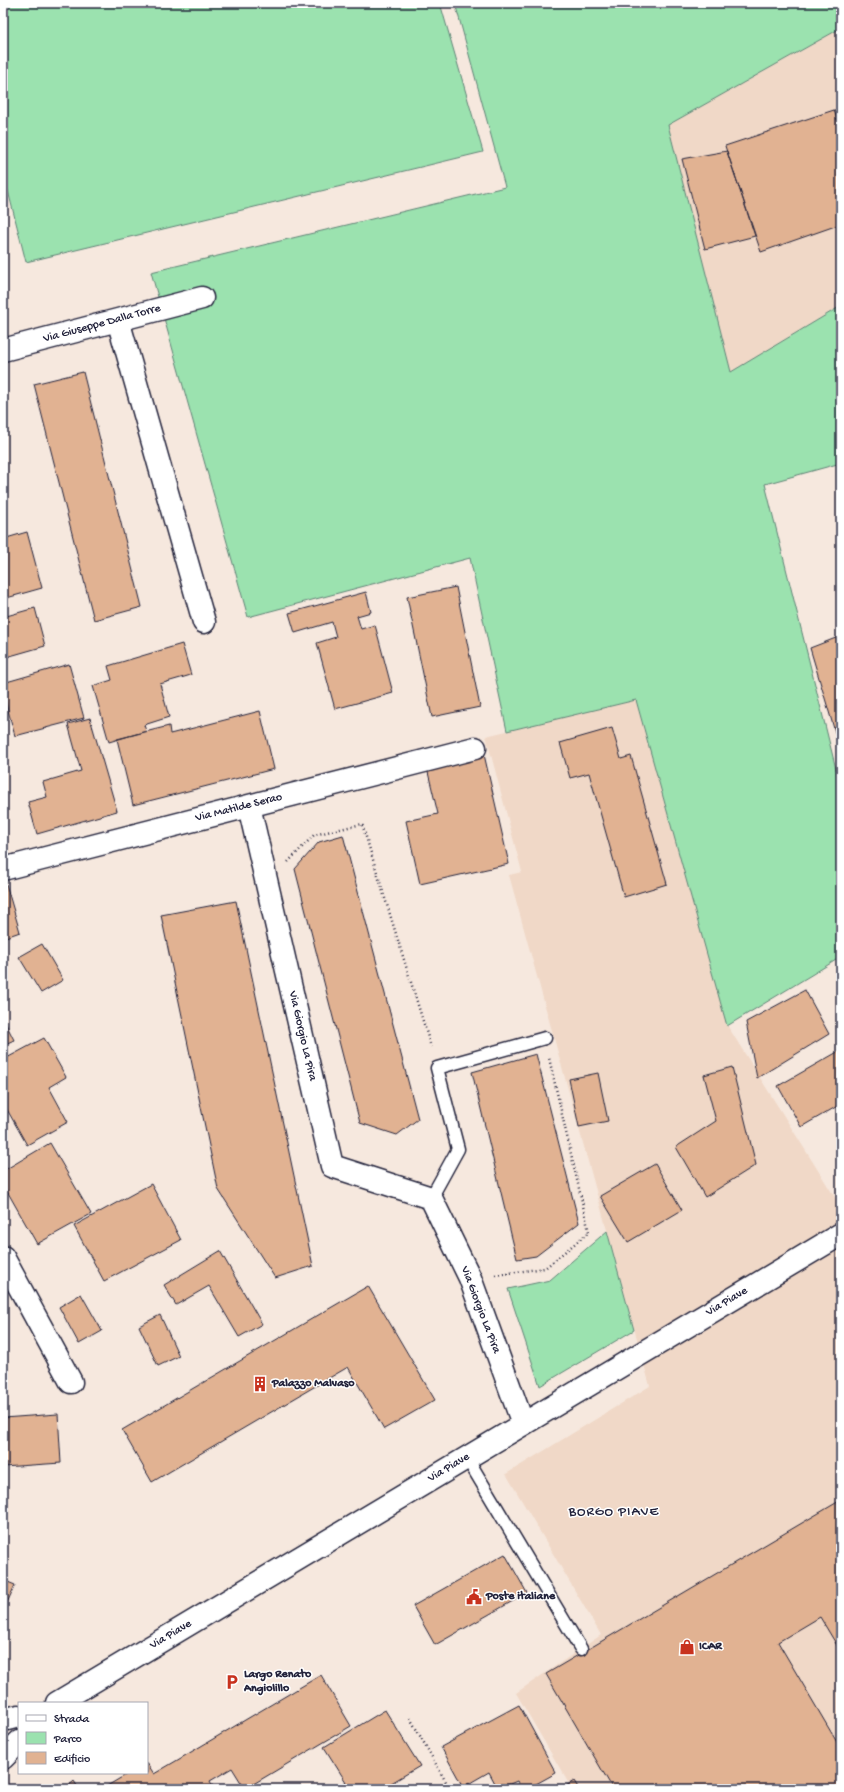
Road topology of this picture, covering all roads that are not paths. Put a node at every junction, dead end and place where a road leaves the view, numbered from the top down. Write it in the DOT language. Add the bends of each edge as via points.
graph roads {
  1 [pos="202,298"];
  2 [pos="118,320"];
  3 [pos="3,350"];
  4 [pos="204,622"];
  5 [pos="475,748"];
  6 [pos="249,806"];
  7 [pos="3,869"];
  8 [pos="545,1038"];
  9 [pos="430,1198"];
  10 [pos="841,1234"];
  11 [pos="3,1257"];
  12 [pos="71,1382"];
  13 [pos="523,1424"];
  14 [pos="467,1458"];
  15 [pos="581,1649"];
  16 [pos="59,1702"];
  17 [pos="18,1716"];
  18 [pos="3,1720"];
  19 [pos="18,1729"];
  20 [pos="3,1739"];
  21 [pos="18,1743"];
  22 [pos="3,1758"];
  1 -- 2 [label="street, Via Giuseppe Dalla Torre"];
  2 -- 3 [label="street, Via Giuseppe Dalla Torre"];
  2 -- 4 [label="street"];
  5 -- 6 [label="street, Via Matilde Serao"];
  6 -- 7 [label="street, Via Matilde Serao"];
  6 -- 9 [label="street, Via Giorgio La Pira" via="332,1166"];
  8 -- 9 [label="lane" via="437,1068 458,1149"];
  9 -- 13 [label="street, Via Giorgio La Pira" via="470,1278"];
  10 -- 13 [label="street, Via Piave"];
  11 -- 12 [label="street"];
  13 -- 14 [label="street, Via Piave"];
  14 -- 15 [label="lane"];
  14 -- 16 [label="street, Via Piave"];
  17 -- 18 [label="street"];
  19 -- 20 [label="street"];
  21 -- 22 [label="street"];
}
